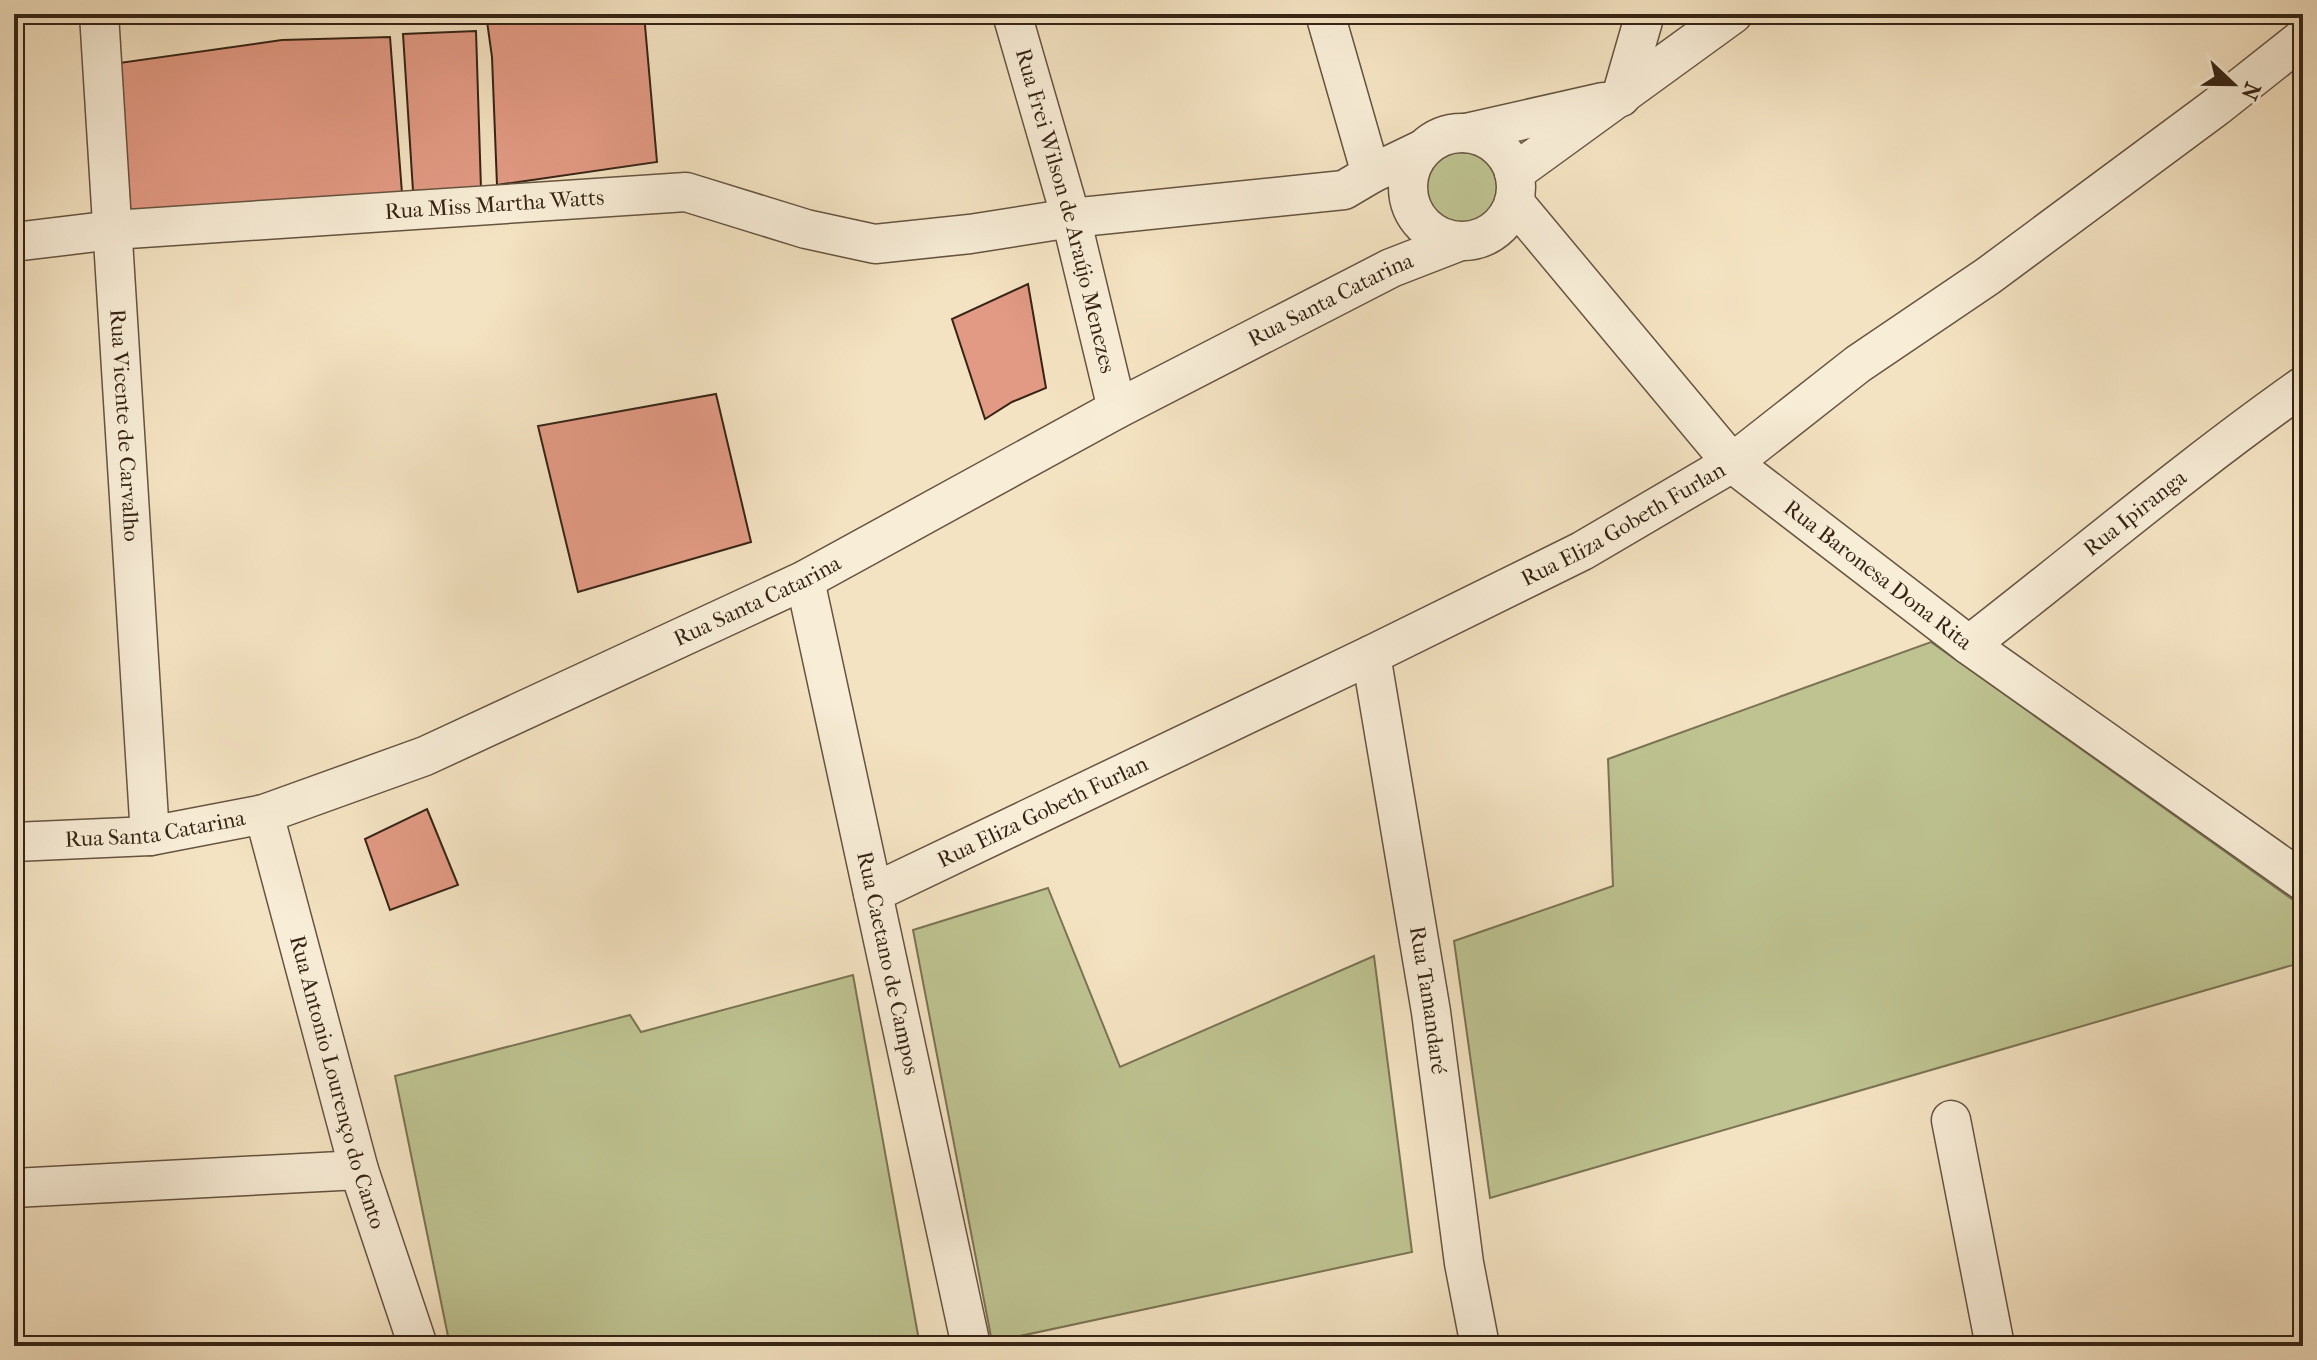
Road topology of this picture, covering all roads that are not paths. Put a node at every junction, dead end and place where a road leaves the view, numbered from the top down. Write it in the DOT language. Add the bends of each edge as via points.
graph roads {
  1 [pos="99,14"];
  2 [pos="1012,14"];
  3 [pos="1325,14"];
  4 [pos="1645,14"];
  5 [pos="1733,14"];
  6 [pos="2303,38"];
  7 [pos="1621,97"];
  8 [pos="1466,133"];
  9 [pos="1423,149"];
  10 [pos="1358,182"];
  11 [pos="1514,187"];
  12 [pos="1071,218"];
  13 [pos="1417,219"];
  14 [pos="113,230"];
  15 [pos="14,242"];
  16 [pos="1458,242"];
  17 [pos="2303,386"];
  18 [pos="1117,409"];
  19 [pos="1732,463"];
  20 [pos="805,580"];
  21 [pos="1969,645"];
  22 [pos="1371,655"];
  23 [pos="264,814"];
  24 [pos="150,836"];
  25 [pos="14,842"];
  26 [pos="2303,881"];
  27 [pos="873,893"];
  28 [pos="1951,1120"];
  29 [pos="359,1170"];
  30 [pos="14,1188"];
  31 [pos="418,1346"];
  32 [pos="971,1346"];
  33 [pos="1480,1346"];
  34 [pos="1995,1346"];
  1 -- 14 [label="street, Rua Vicente de Carvalho"];
  2 -- 12 [label="street, Rua Frei Wilson de Araújo Menezes"];
  3 -- 10 [label="street"];
  4 -- 7 [label="street"];
  5 -- 7 [label="street"];
  6 -- 19 [label="street, Rua Eliza Gobeth Furlan" via="1988,276 1858,364"];
  7 -- 8 [label="street"];
  7 -- 11 [label="street"];
  8 -- 9 [label="street" via="1436,139"];
  8 -- 11 [label="street" via="1482,136 1508,157"];
  9 -- 10 [label="street"];
  9 -- 13 [label="street" via="1414,161 1407,190"];
  10 -- 12 [label="street, Rua Miss Martha Watts"];
  10 -- 13 [label="street"];
  11 -- 16 [label="street" via="1506,219 1493,232"];
  11 -- 19 [label="street, Rua Baronesa Dona Rita"];
  12 -- 14 [label="street, Rua Miss Martha Watts" via="875,244 686,192"];
  12 -- 18 [label="street, Rua Frei Wilson de Araújo Menezes"];
  13 -- 16 [label="street" via="1428,230"];
  14 -- 15 [label="street, Rua Miss Martha Watts"];
  14 -- 24 [label="street, Rua Vicente de Carvalho"];
  16 -- 18 [label="street, Rua Santa Catarina" via="1391,268"];
  17 -- 21 [label="street, Rua Ipiranga" via="2224,442"];
  18 -- 20 [label="street, Rua Santa Catarina"];
  19 -- 21 [label="street, Rua Baronesa Dona Rita"];
  19 -- 22 [label="street, Rua Eliza Gobeth Furlan" via="1582,551"];
  20 -- 23 [label="street, Rua Santa Catarina" via="425,756"];
  20 -- 27 [label="street, Rua Caetano de Campos"];
  21 -- 26 [label="street, Rua Baronesa Dona Rita"];
  22 -- 27 [label="street, Rua Eliza Gobeth Furlan"];
  22 -- 33 [label="street, Rua Tamandaré"];
  23 -- 24 [label="street, Rua Santa Catarina"];
  23 -- 29 [label="street, Rua Antonio Lourenço do Canto"];
  24 -- 25 [label="street, Rua Santa Catarina"];
  27 -- 32 [label="street, Rua Caetano de Campos"];
  28 -- 34 [label="street"];
  29 -- 30 [label="street"];
  29 -- 31 [label="street, Rua Antonio Lourenço do Canto"];
}
